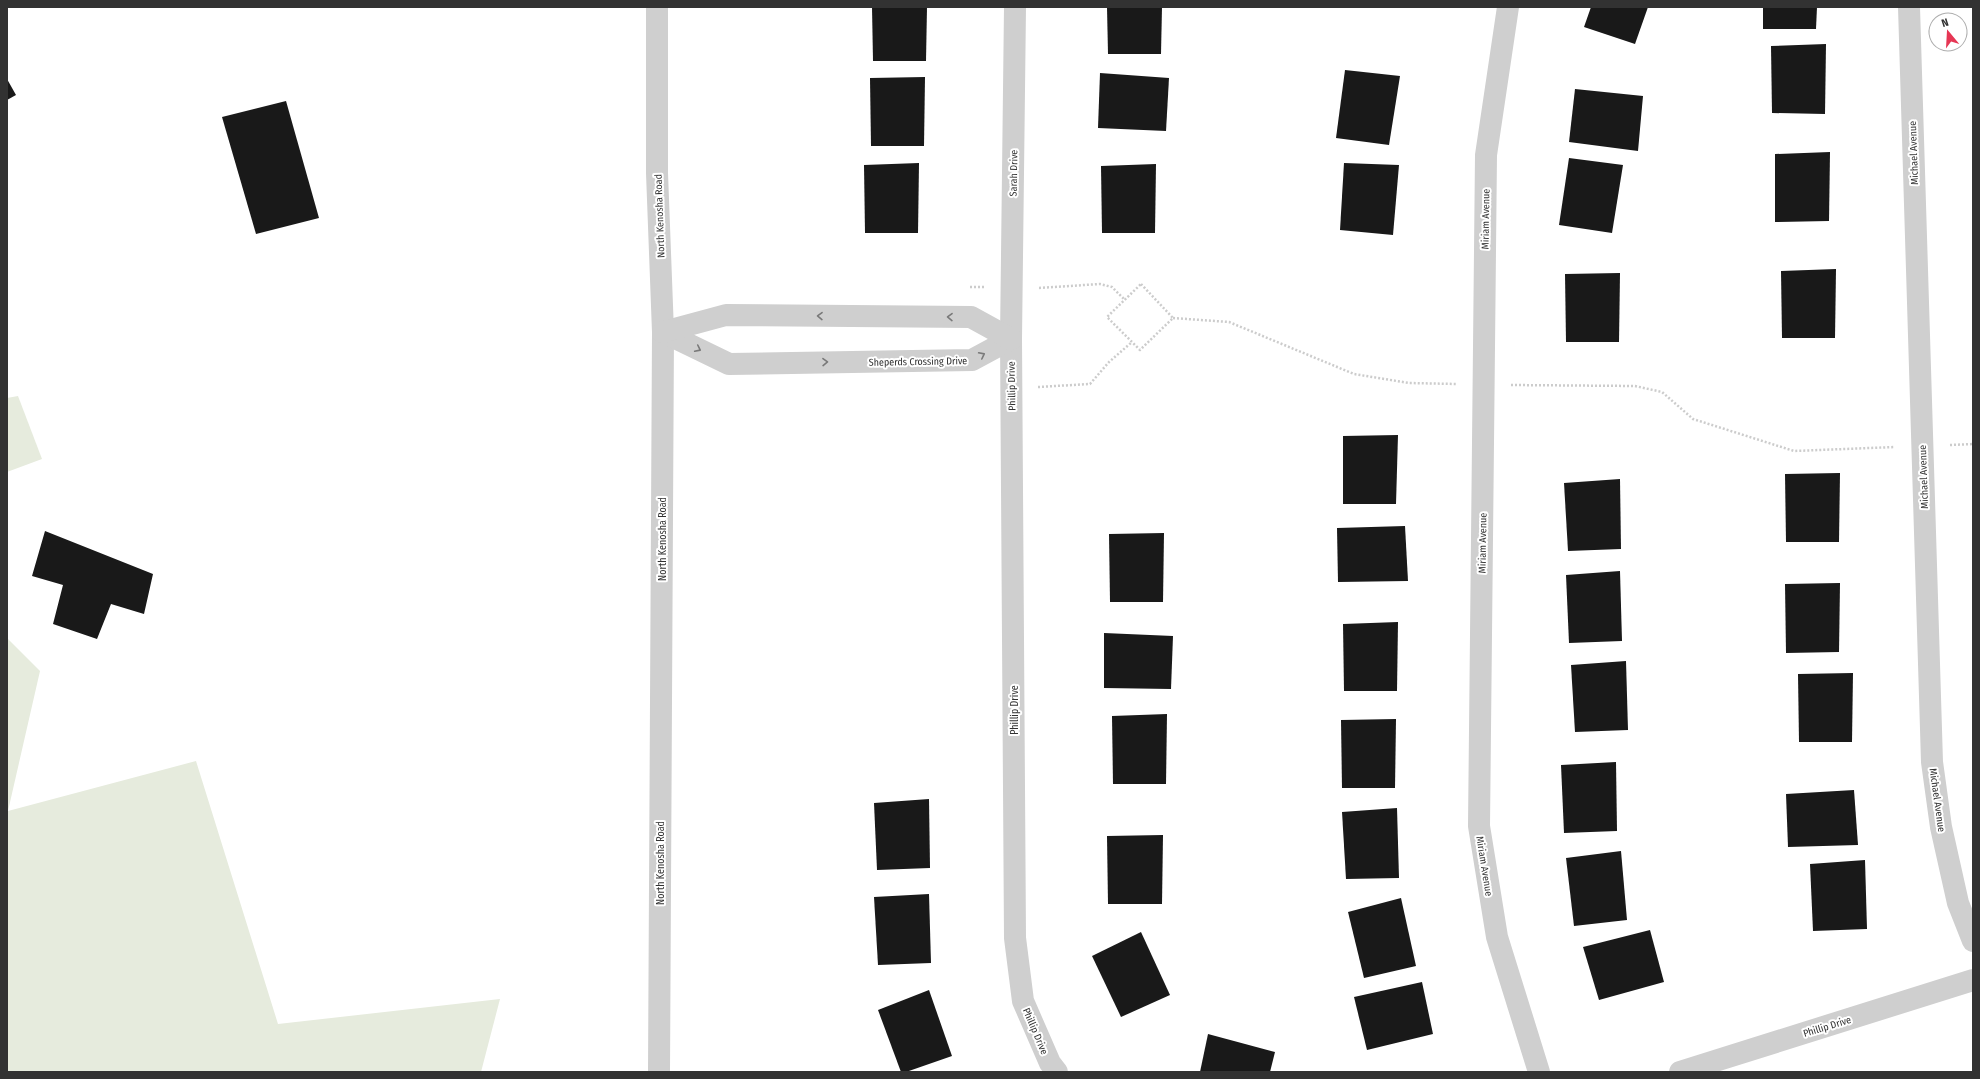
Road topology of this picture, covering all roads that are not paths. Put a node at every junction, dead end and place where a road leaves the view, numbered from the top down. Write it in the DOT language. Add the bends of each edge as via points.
graph roads {
  1 [pos="657,7"];
  2 [pos="1015,7"];
  3 [pos="1508,7"];
  4 [pos="1909,7"];
  5 [pos="663,332"];
  6 [pos="1011,339"];
  7 [pos="1973,941"];
  8 [pos="1973,980"];
  9 [pos="659,1072"];
  10 [pos="1057,1072"];
  11 [pos="1539,1072"];
  12 [pos="1680,1072"];
  1 -- 5 [label="street, North Kenosha Road" via="657,173"];
  2 -- 6 [label="street, Sarah Drive"];
  3 -- 11 [label="street, Miriam Avenue" via="1486,155 1479,826 1497,937"];
  4 -- 7 [label="street, Michael Avenue" via="1932,762 1941,827 1958,902"];
  6 -- 5 [label="street, one-way" via="971,317 726,315"];
  5 -- 6 [label="street, Sheperds Crossing Drive, one-way" via="729,364 972,360"];
  5 -- 9 [label="street, North Kenosha Road"];
  6 -- 10 [label="street, Phillip Drive" via="1015,938 1023,1001 1050,1063"];
  8 -- 12 [label="street, Phillip Drive"];
}
